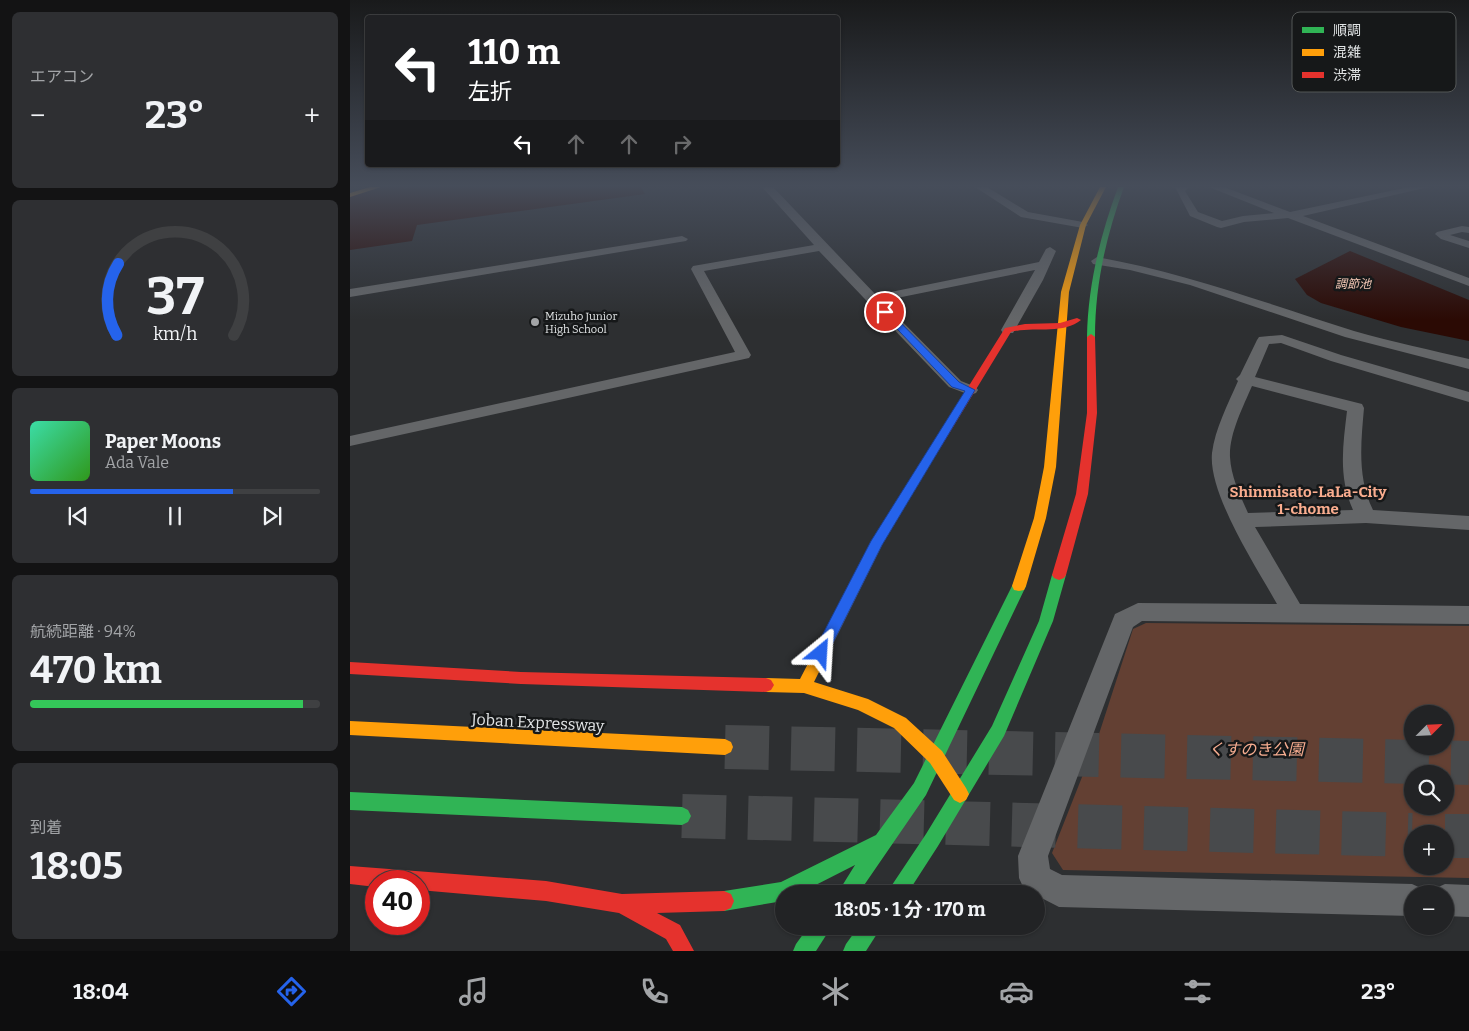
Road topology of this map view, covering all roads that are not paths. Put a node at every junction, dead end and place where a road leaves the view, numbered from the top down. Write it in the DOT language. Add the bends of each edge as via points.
graph roads {
  1 [pos="808,231"];
  2 [pos="1081,231"];
  3 [pos="1105,231"];
  4 [pos="1335,231"];
  5 [pos="1452,231"];
  6 [pos="682,240"];
  7 [pos="1469,245"];
  8 [pos="822,247"];
  9 [pos="1050,251"];
  10 [pos="1098,259"];
  11 [pos="1042,265"];
  12 [pos="1096,279"];
  13 [pos="1469,282"];
  14 [pos="350,293"];
  15 [pos="873,299"];
  16 [pos="1061,325"];
  17 [pos="1008,330"];
  18 [pos="1368,339"];
  19 [pos="1469,356"];
  20 [pos="1345,361"];
  21 [pos="1469,364"];
  22 [pos="1244,379"];
  23 [pos="970,390"];
  24 [pos="1469,397"];
  25 [pos="350,441"];
  26 [pos="1366,516"];
  27 [pos="1242,520"];
  28 [pos="1469,523"];
  29 [pos="1293,613"];
  30 [pos="1469,615"];
  31 [pos="350,668"];
  32 [pos="804,686"];
  33 [pos="350,728"];
  34 [pos="725,747"];
  35 [pos="936,757"];
  36 [pos="960,794"];
  37 [pos="350,801"];
  38 [pos="682,816"];
  39 [pos="882,842"];
  40 [pos="350,875"];
  41 [pos="852,885"];
  42 [pos="901,885"];
  43 [pos="1404,900"];
  44 [pos="1454,900"];
  45 [pos="1469,901"];
  46 [pos="622,904"];
  47 [pos="815,935"];
  48 [pos="865,935"];
  49 [pos="684,951"];
  50 [pos="803,951"];
  51 [pos="853,951"];
  1 -- 8 [label="street"];
  2 -- 16 [label="main road" via="1065,292"];
  3 -- 10 [label="main road"];
  4 -- 13 [label="street"];
  5 -- 7 [label="street" via="1441,234"];
  6 -- 14 [label="street"];
  8 -- 15 [label="street"];
  8 -- 25 [label="street" via="697,269 744,355"];
  9 -- 11 [label="street"];
  10 -- 12 [label="main road"];
  10 -- 18 [label="street" via="1186,279"];
  10 -- 19 [label="street" via="1136,261 1193,274 1357,329"];
  11 -- 15 [label="street"];
  11 -- 17 [label="street" via="1037,280"];
  12 -- 16 [label="main road" via="1080,303 1076,321"];
  12 -- 36 [label="main road" via="1090,328 1092,413 1075,525 1046,621 998,731"];
  15 -- 23 [label="street" via="956,384"];
  16 -- 17 [label="main road" via="1028,324"];
  16 -- 35 [label="main road" via="1050,467 1040,518 1020,584"];
  17 -- 23 [label="main road"];
  18 -- 20 [label="street"];
  18 -- 21 [label="street"];
  20 -- 22 [label="street" via="1282,339 1264,340"];
  20 -- 24 [label="street"];
  22 -- 26 [label="street" via="1356,408 1350,468 1357,500"];
  22 -- 27 [label="street" via="1222,445 1221,459 1226,482"];
  23 -- 32 [label="main road" via="876,544"];
  26 -- 27 [label="street"];
  26 -- 28 [label="street"];
  27 -- 29 [label="street"];
  29 -- 30 [label="street"];
  29 -- 43 [label="street" via="1138,612 1122,621 1033,856 1035,878 1060,891"];
  31 -- 32 [label="main road" via="521,678"];
  32 -- 35 [label="main road" via="862,704 900,723"];
  33 -- 34 [label="main road, Joban Expressway"];
  35 -- 36 [label="main road"];
  35 -- 39 [label="main road" via="920,789"];
  36 -- 39 [label="street" via="926,809"];
  36 -- 42 [label="main road"];
  37 -- 38 [label="main road"];
  39 -- 41 [label="main road"];
  39 -- 46 [label="main road" via="782,891 728,901"];
  40 -- 46 [label="main road" via="546,891"];
  44 -- 45 [label="street"];
  46 -- 49 [label="main road" via="673,932"];
  47 -- 50 [label="main road"];
  48 -- 51 [label="main road"];
}
